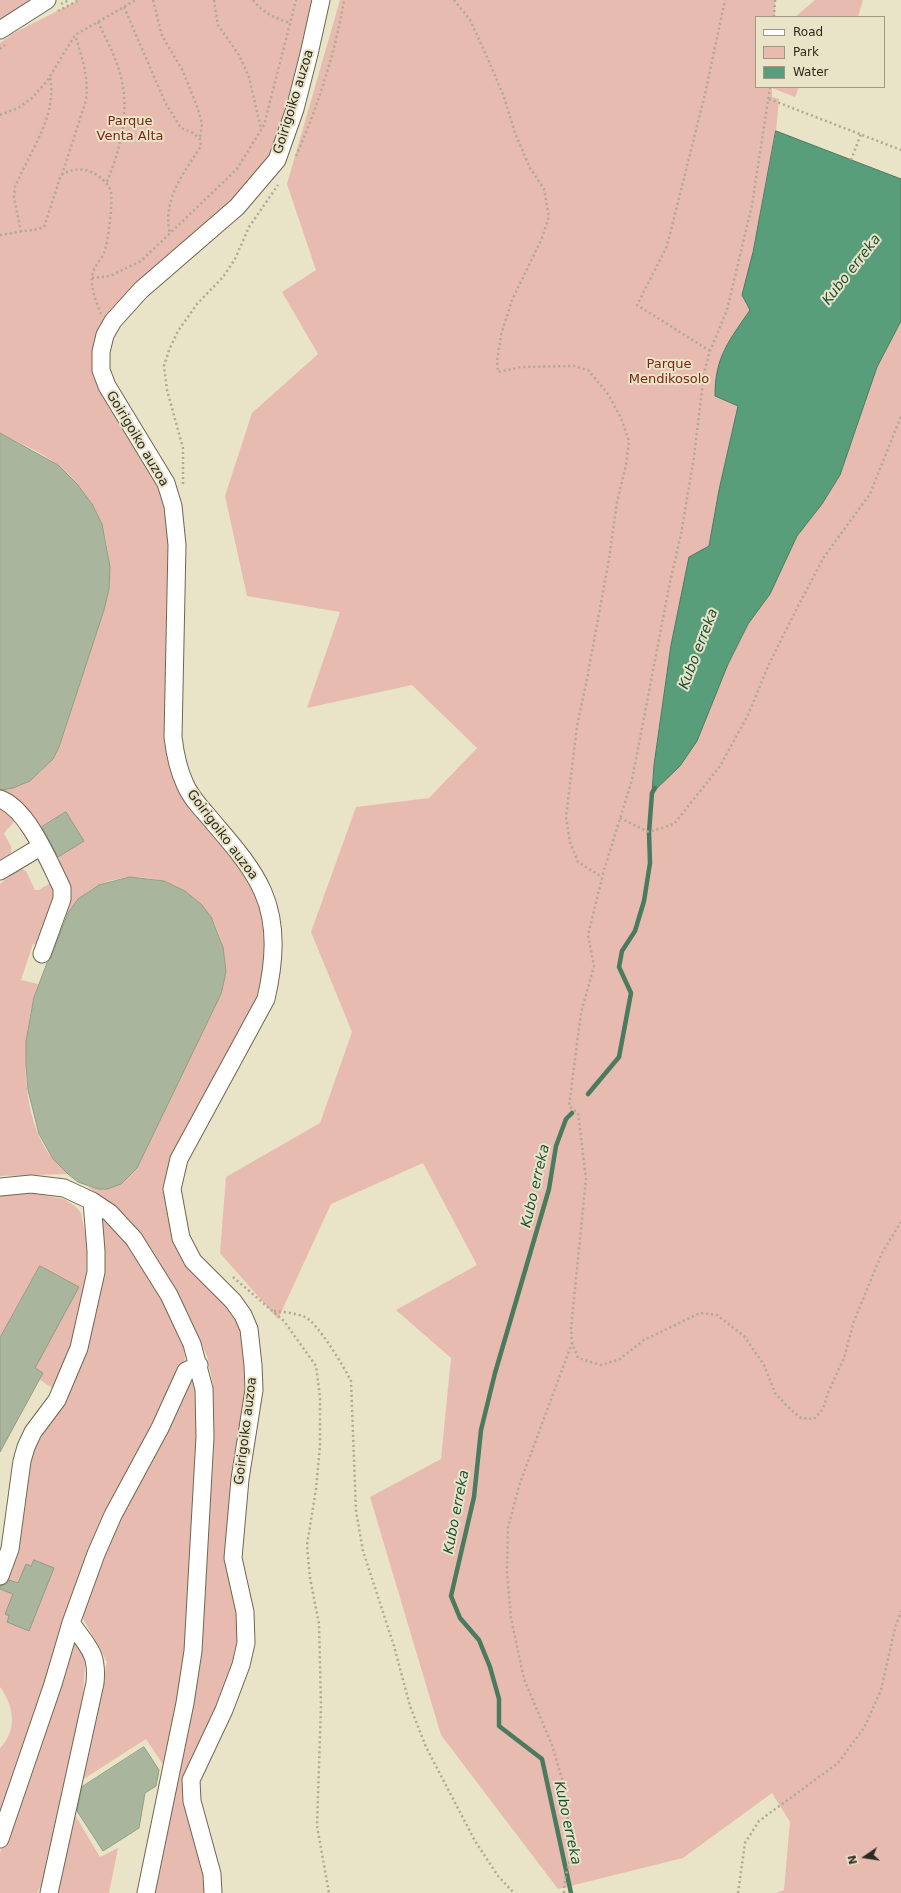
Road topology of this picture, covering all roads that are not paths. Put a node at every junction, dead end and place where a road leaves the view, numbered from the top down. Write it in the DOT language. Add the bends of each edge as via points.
graph roads {
  1 [pos="47,0"];
  2 [pos="321,0"];
  3 [pos="0,30"];
  4 [pos="0,799"];
  5 [pos="40,847"];
  6 [pos="0,871"];
  7 [pos="42,954"];
  8 [pos="0,1187"];
  9 [pos="92,1201"];
  10 [pos="199,1365"];
  11 [pos="0,1576"];
  12 [pos="71,1623"];
  13 [pos="0,1840"];
  14 [pos="49,1893"];
  15 [pos="146,1893"];
  16 [pos="213,1893"];
  1 -- 3 [label="street"];
  2 -- 16 [label="street, Goirigoiko auzoa" via="295,109 277,160 237,208 141,290 110,325 101,352 101,370 107,386 166,483 173,506 177,545 173,737 176,761 193,799 252,872 264,892 274,947 266,999 179,1158 172,1189 181,1238 193,1261 233,1301 243,1316 249,1329 253,1365 254,1390 240,1479 233,1558 245,1612 246,1643 242,1665 224,1710 191,1780 192,1801 212,1874"];
  4 -- 5 [label="street" via="17,809 28,823"];
  5 -- 6 [label="street"];
  5 -- 7 [label="street" via="62,888 62,899"];
  8 -- 9 [label="street" via="31,1184 64,1188"];
  9 -- 10 [label="street" via="110,1213 134,1239 169,1295"];
  9 -- 11 [label="street" via="96,1272 79,1348 57,1400 33,1432 26,1447 10,1549"];
  10 -- 12 [label="street" via="186,1371 160,1428 113,1514"];
  10 -- 15 [label="street" via="204,1389 205,1437 194,1651"];
  12 -- 13 [label="street" via="54,1684"];
  12 -- 14 [label="street" via="94,1656 97,1666"];
}
